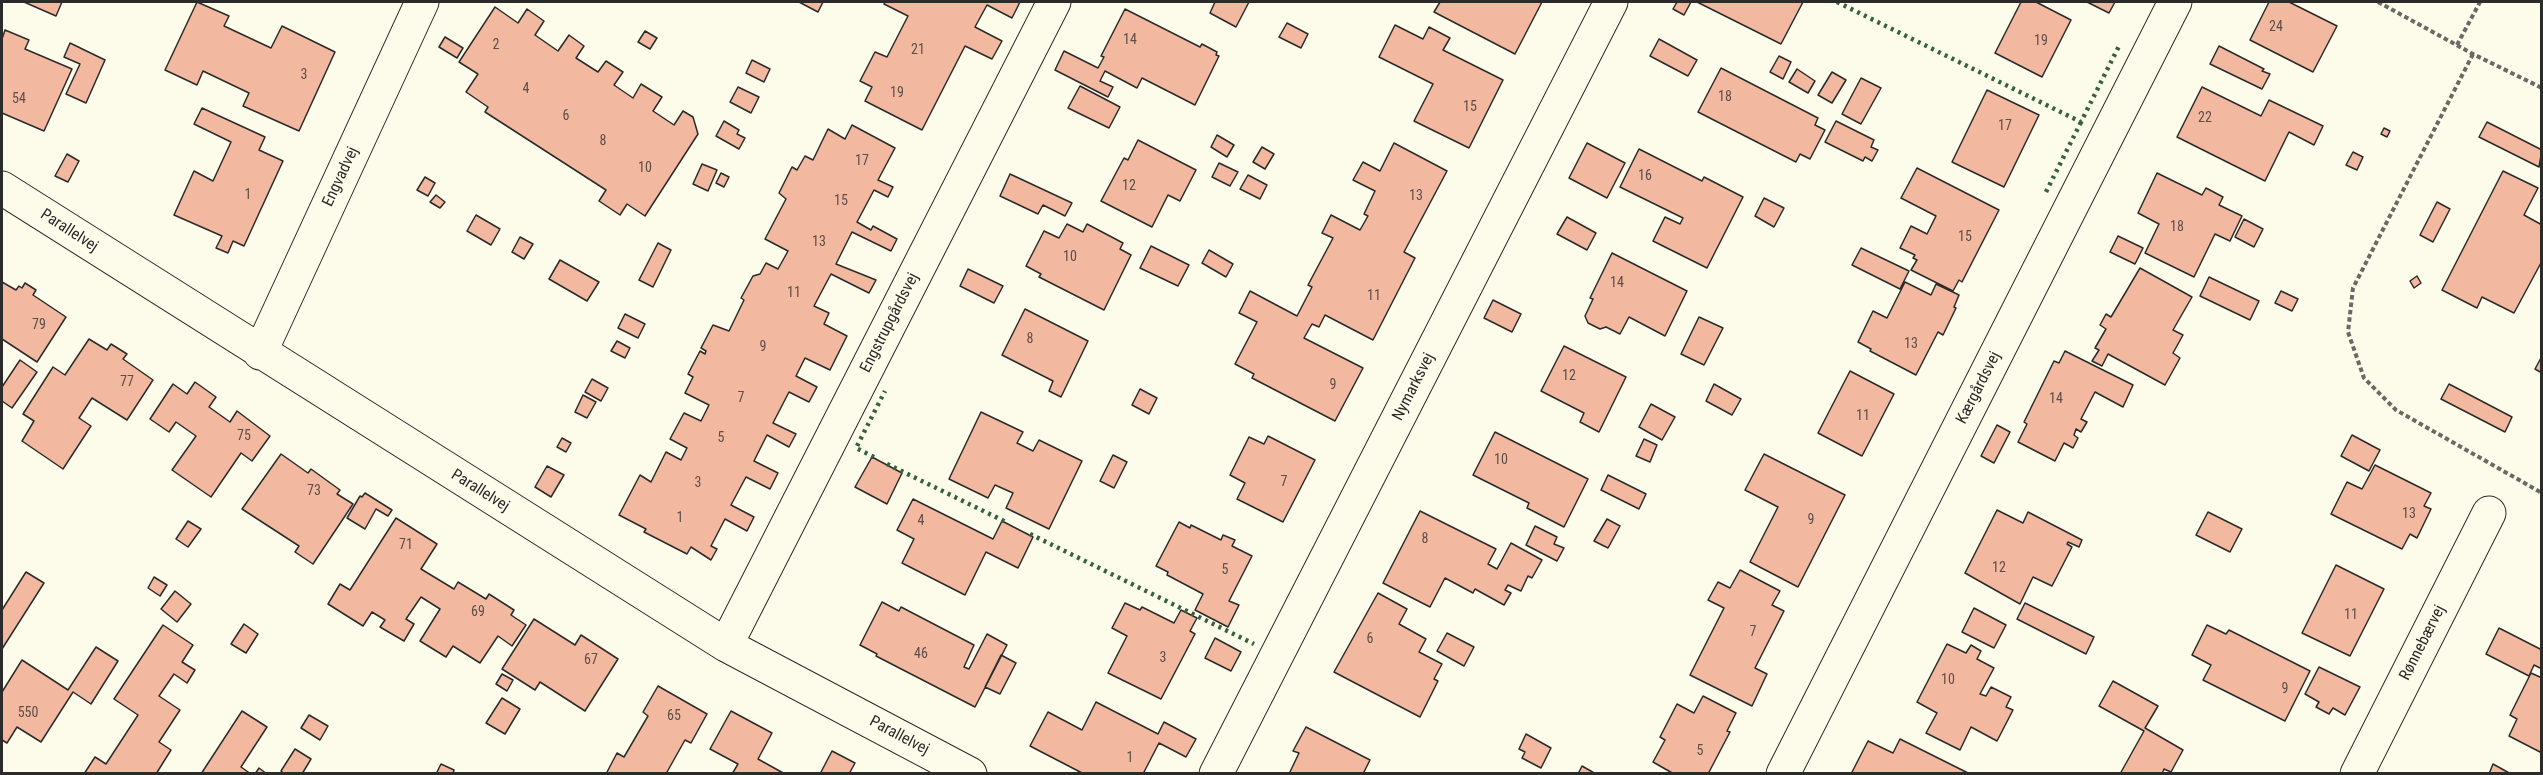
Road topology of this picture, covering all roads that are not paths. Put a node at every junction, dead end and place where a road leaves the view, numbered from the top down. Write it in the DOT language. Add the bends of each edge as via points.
graph roads {
  1 [pos="422,2"];
  2 [pos="1054,2"];
  3 [pos="1611,2"];
  4 [pos="2175,2"];
  5 [pos="2,188"];
  6 [pos="260,353"];
  7 [pos="2489,513"];
  8 [pos="726,645"];
  9 [pos="970,774"];
  10 [pos="1216,774"];
  11 [pos="1783,774"];
  12 [pos="2357,774"];
  1 -- 6 [label="street, Engvadvej"];
  2 -- 8 [label="street, Engstrupgårdsvej"];
  3 -- 10 [label="street, Nymarksvej"];
  4 -- 11 [label="street, Kærgårdsvej"];
  5 -- 6 [label="street, Parallelvej"];
  6 -- 8 [label="street, Parallelvej"];
  7 -- 12 [label="street, Rønnebærvej"];
  8 -- 9 [label="street, Parallelvej"];
}
